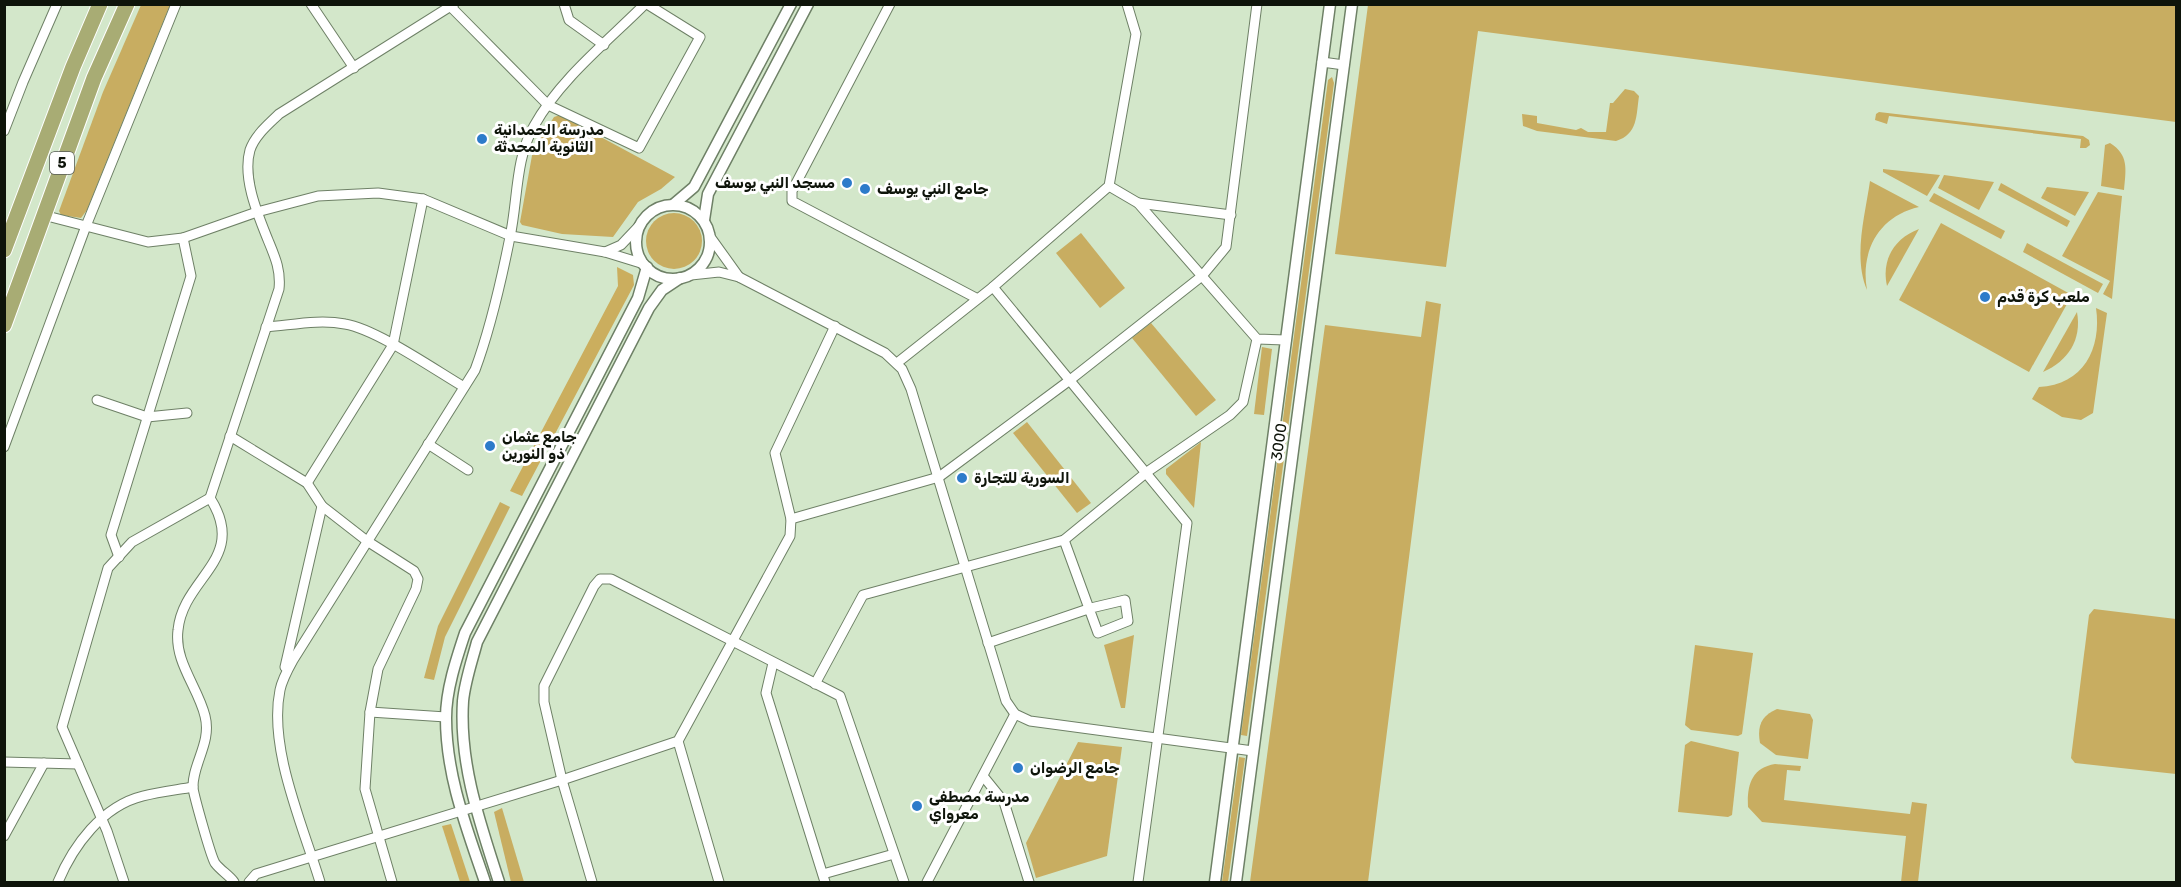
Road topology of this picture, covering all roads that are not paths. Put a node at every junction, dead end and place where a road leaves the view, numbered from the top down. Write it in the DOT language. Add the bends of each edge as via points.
graph roads {
  1 [pos="57,4"];
  2 [pos="100,4"];
  3 [pos="127,4"];
  4 [pos="176,4"];
  5 [pos="311,4"];
  6 [pos="564,4"];
  7 [pos="646,4"];
  8 [pos="791,4"];
  9 [pos="808,4"];
  10 [pos="890,4"];
  11 [pos="1127,4"];
  12 [pos="1257,4"];
  13 [pos="1330,4"];
  14 [pos="1352,4"];
  15 [pos="452,5"];
  16 [pos="604,45"];
  17 [pos="1322,62"];
  18 [pos="1344,65"];
  19 [pos="354,68"];
  20 [pos="548,105"];
  21 [pos="4,131"];
  22 [pos="1109,186"];
  23 [pos="423,199"];
  24 [pos="1138,202"];
  25 [pos="675,204"];
  26 [pos="257,212"];
  27 [pos="43,215"];
  28 [pos="1231,215"];
  29 [pos="704,220"];
  30 [pos="86,226"];
  31 [pos="639,226"];
  32 [pos="511,236"];
  33 [pos="183,238"];
  34 [pos="711,238"];
  35 [pos="4,250"];
  36 [pos="604,252"];
  37 [pos="646,266"];
  38 [pos="691,275"];
  39 [pos="1202,276"];
  40 [pos="739,277"];
  41 [pos="680,278"];
  42 [pos="993,287"];
  43 [pos="976,298"];
  44 [pos="4,325"];
  45 [pos="835,326"];
  46 [pos="266,327"];
  47 [pos="1257,339"];
  48 [pos="1286,340"];
  49 [pos="393,345"];
  50 [pos="897,363"];
  51 [pos="1070,380"];
  52 [pos="464,387"];
  53 [pos="97,400"];
  54 [pos="188,413"];
  55 [pos="147,417"];
  56 [pos="230,436"];
  57 [pos="428,444"];
  58 [pos="4,447"];
  59 [pos="468,470"];
  60 [pos="1147,472"];
  61 [pos="939,477"];
  62 [pos="307,483"];
  63 [pos="210,498"];
  64 [pos="322,506"];
  65 [pos="790,519"];
  66 [pos="1064,540"];
  67 [pos="367,542"];
  68 [pos="119,557"];
  69 [pos="503,561"];
  70 [pos="516,568"];
  71 [pos="966,568"];
  72 [pos="1091,608"];
  73 [pos="731,642"];
  74 [pos="988,643"];
  75 [pos="773,663"];
  76 [pos="815,684"];
  77 [pos="280,687"];
  78 [pos="370,712"];
  79 [pos="1015,714"];
  80 [pos="446,717"];
  81 [pos="1156,739"];
  82 [pos="678,741"];
  83 [pos="1232,748"];
  84 [pos="1253,751"];
  85 [pos="4,762"];
  86 [pos="44,763"];
  87 [pos="78,764"];
  88 [pos="983,776"];
  89 [pos="562,780"];
  90 [pos="193,787"];
  91 [pos="475,807"];
  92 [pos="461,811"];
  93 [pos="101,819"];
  94 [pos="4,836"];
  95 [pos="378,837"];
  96 [pos="894,854"];
  97 [pos="312,857"];
  98 [pos="824,878"];
  99 [pos="58,882"];
  100 [pos="124,882"];
  101 [pos="234,882"];
  102 [pos="249,882"];
  103 [pos="320,882"];
  104 [pos="393,882"];
  105 [pos="485,882"];
  106 [pos="499,882"];
  107 [pos="592,882"];
  108 [pos="719,882"];
  109 [pos="904,882"];
  110 [pos="927,882"];
  111 [pos="1029,882"];
  112 [pos="1138,882"];
  113 [pos="1215,882"];
  114 [pos="1236,882"];
  1 -- 21 [label="street"];
  2 -- 35 [label="highway, 5"];
  3 -- 27 [label="highway, 5" via="94,78"];
  4 -- 30 [label="street"];
  5 -- 19 [label="street"];
  6 -- 16 [label="street" via="569,20"];
  7 -- 16 [label="street"];
  7 -- 20 [label="street" via="700,37 639,148"];
  8 -- 25 [label="street" via="694,187"];
  9 -- 29 [label="street" via="708,194"];
  10 -- 43 [label="street" via="792,191 792,201"];
  11 -- 22 [label="street" via="1136,34"];
  12 -- 28 [label="street"];
  13 -- 17 [label="street, 3000"];
  14 -- 18 [label="street, 3000"];
  15 -- 19 [label="street"];
  15 -- 20 [label="street"];
  16 -- 20 [label="street"];
  17 -- 18 [label="street"];
  17 -- 48 [label="street, 3000"];
  18 -- 84 [label="street, 3000"];
  19 -- 26 [label="street" via="279,114 260,133 250,150"];
  20 -- 32 [label="street" via="533,126 523,152"];
  22 -- 24 [label="street"];
  22 -- 42 [label="street"];
  23 -- 26 [label="street" via="378,193 318,196"];
  23 -- 32 [label="street"];
  23 -- 49 [label="street"];
  24 -- 28 [label="street"];
  24 -- 39 [label="street"];
  25 -- 29 [label="street" via="696,212"];
  25 -- 31 [label="street" via="654,210"];
  26 -- 33 [label="street"];
  26 -- 46 [label="street" via="280,276"];
  27 -- 30 [label="street"];
  27 -- 44 [label="highway, 5"];
  28 -- 39 [label="street" via="1226,247"];
  29 -- 34 [label="street"];
  30 -- 33 [label="street" via="148,242"];
  30 -- 58 [label="street"];
  31 -- 36 [label="street" via="621,245"];
  31 -- 37 [label="street" via="636,246"];
  32 -- 36 [label="street"];
  32 -- 52 [label="street" via="487,339"];
  33 -- 55 [label="street" via="191,276"];
  34 -- 38 [label="street" via="706,259"];
  34 -- 40 [label="street"];
  36 -- 37 [label="street"];
  37 -- 41 [label="street" via="662,277"];
  37 -- 69 [label="street" via="638,298"];
  38 -- 40 [label="street" via="718,273"];
  38 -- 41 [label="street"];
  39 -- 47 [label="street"];
  39 -- 51 [label="street"];
  40 -- 45 [label="street"];
  41 -- 70 [label="street" via="662,290 649,308"];
  42 -- 43 [label="street"];
  42 -- 51 [label="street"];
  43 -- 50 [label="street"];
  45 -- 50 [label="street"];
  45 -- 65 [label="street" via="775,453"];
  46 -- 49 [label="street" via="348,324"];
  46 -- 56 [label="street"];
  47 -- 48 [label="street"];
  47 -- 60 [label="street" via="1243,402"];
  48 -- 83 [label="street, 3000"];
  49 -- 52 [label="street"];
  49 -- 62 [label="street"];
  50 -- 61 [label="street" via="909,382"];
  51 -- 60 [label="street"];
  51 -- 61 [label="street"];
  52 -- 57 [label="street"];
  53 -- 55 [label="street"];
  54 -- 55 [label="street"];
  55 -- 68 [label="street" via="111,535"];
  56 -- 62 [label="street"];
  56 -- 63 [label="street"];
  57 -- 59 [label="street"];
  57 -- 67 [label="street"];
  60 -- 66 [label="street"];
  60 -- 81 [label="street" via="1187,523"];
  61 -- 65 [label="street"];
  61 -- 71 [label="street"];
  62 -- 64 [label="street"];
  63 -- 68 [label="street" via="132,542"];
  63 -- 90 [label="street" via="223,525 219,553 185,606 177,643 207,726"];
  64 -- 67 [label="street"];
  64 -- 77 [label="street"];
  65 -- 73 [label="street" via="790,536"];
  66 -- 71 [label="street"];
  66 -- 72 [label="street"];
  67 -- 77 [label="street"];
  67 -- 78 [label="street" via="414,571 418,579 378,669"];
  68 -- 87 [label="street" via="108,568 62,727"];
  69 -- 70 [label="street"];
  69 -- 80 [label="street" via="465,633"];
  70 -- 91 [label="street" via="477,642 463,700 467,768"];
  71 -- 74 [label="street"];
  71 -- 76 [label="street" via="863,595"];
  72 -- 72 [label="street" via="1098,633 1128,621 1125,600"];
  72 -- 74 [label="street"];
  73 -- 75 [label="street"];
  73 -- 82 [label="street"];
  73 -- 89 [label="street" via="610,579 600,579 544,686 544,702"];
  74 -- 79 [label="street" via="1006,701"];
  75 -- 76 [label="street"];
  75 -- 98 [label="street" via="766,693"];
  76 -- 96 [label="street" via="840,696"];
  77 -- 97 [label="street" via="276,717 279,749"];
  78 -- 80 [label="street"];
  78 -- 95 [label="street" via="365,789"];
  79 -- 81 [label="street" via="1025,720"];
  79 -- 88 [label="street"];
  80 -- 92 [label="street"];
  81 -- 83 [label="street"];
  81 -- 112 [label="street"];
  82 -- 89 [label="street"];
  82 -- 108 [label="street"];
  83 -- 84 [label="street"];
  83 -- 113 [label="street, 3000"];
  84 -- 114 [label="street, 3000"];
  85 -- 86 [label="street"];
  86 -- 87 [label="street"];
  86 -- 94 [label="street"];
  87 -- 93 [label="street"];
  88 -- 110 [label="street"];
  88 -- 111 [label="street" via="1004,802"];
  89 -- 91 [label="street"];
  89 -- 107 [label="street"];
  90 -- 93 [label="street" via="141,796"];
  90 -- 101 [label="street" via="214,862"];
  91 -- 92 [label="street"];
  91 -- 106 [label="street"];
  92 -- 95 [label="street"];
  92 -- 105 [label="street"];
  93 -- 99 [label="street" via="70,856"];
  93 -- 100 [label="street"];
  95 -- 97 [label="street"];
  95 -- 104 [label="street"];
  96 -- 98 [label="street"];
  96 -- 109 [label="street"];
  97 -- 102 [label="street" via="256,874"];
  97 -- 103 [label="street"];
}
